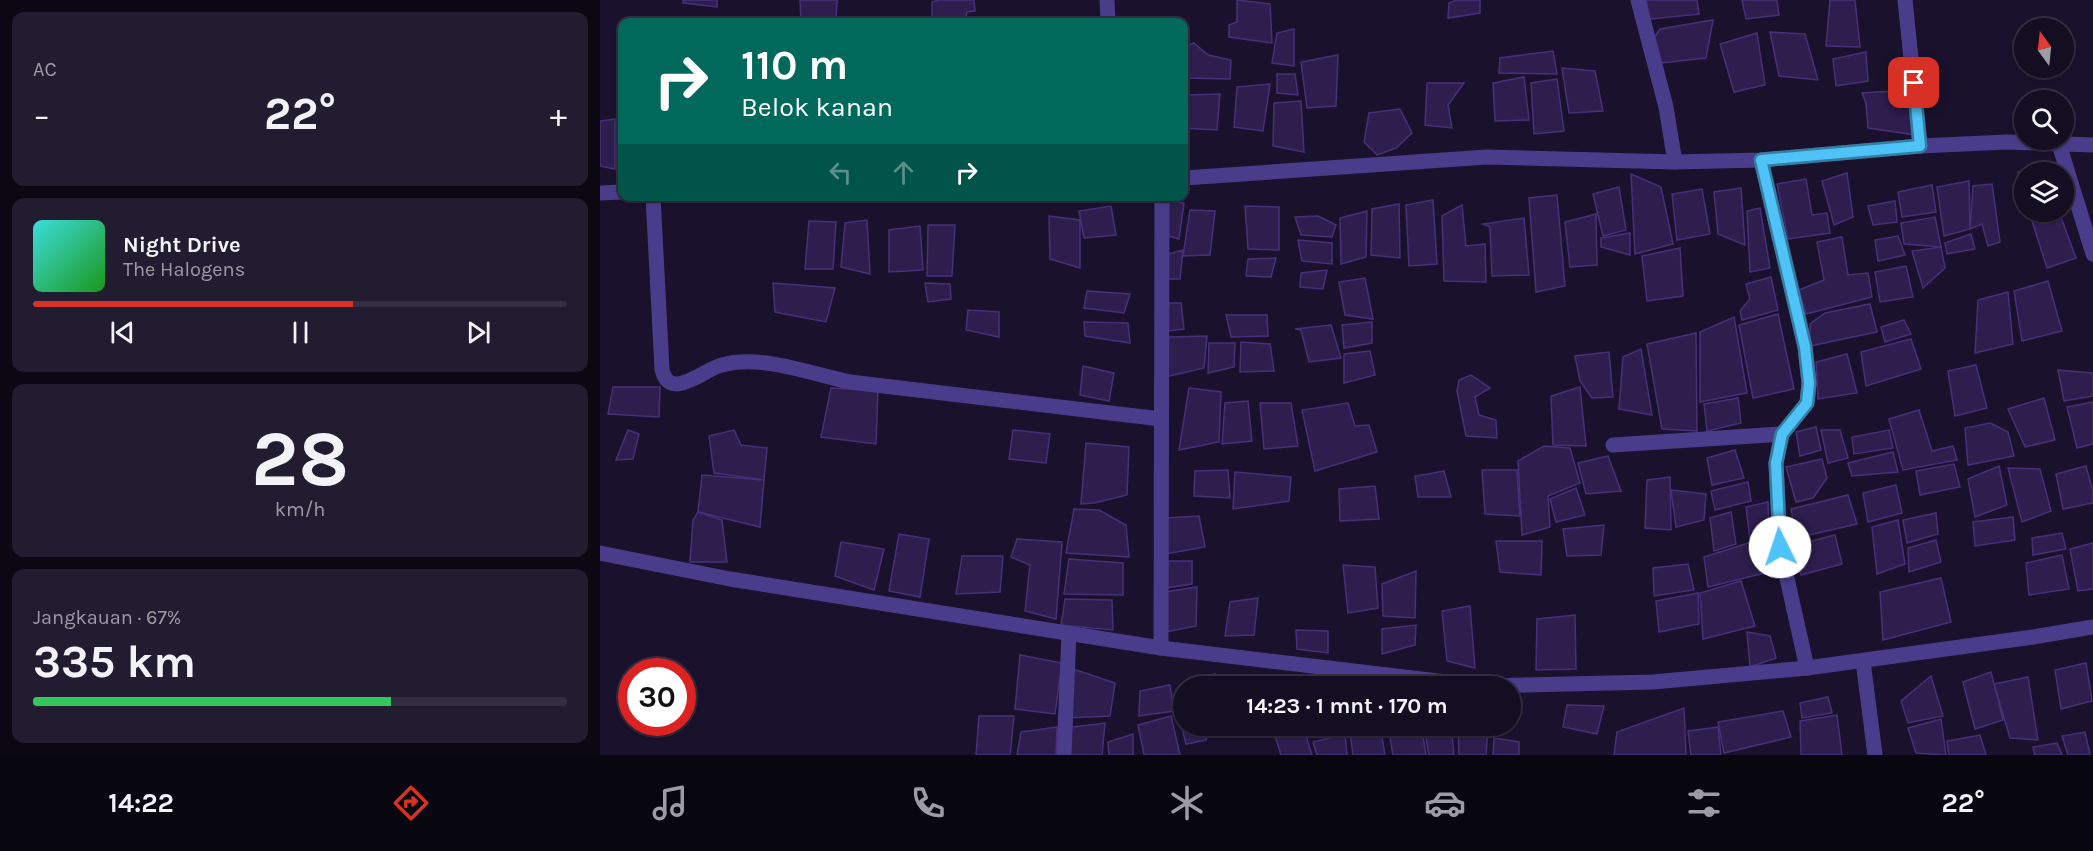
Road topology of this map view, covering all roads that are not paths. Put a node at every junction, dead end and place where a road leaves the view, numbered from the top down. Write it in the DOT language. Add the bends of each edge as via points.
graph roads {
  1 [pos="1107,0"];
  2 [pos="1638,0"];
  3 [pos="1905,0"];
  4 [pos="1108,18"];
  5 [pos="2014,142"];
  6 [pos="2074,144"];
  7 [pos="2093,145"];
  8 [pos="1920,146"];
  9 [pos="2061,150"];
  10 [pos="1761,160"];
  11 [pos="1674,162"];
  12 [pos="1188,178"];
  13 [pos="600,192"];
  14 [pos="618,192"];
  15 [pos="653,201"];
  16 [pos="1162,201"];
  17 [pos="2093,254"];
  18 [pos="1161,419"];
  19 [pos="1782,434"];
  20 [pos="1613,445"];
  21 [pos="600,553"];
  22 [pos="2093,627"];
  23 [pos="1069,633"];
  24 [pos="1161,648"];
  25 [pos="1863,661"];
  26 [pos="1807,668"];
  27 [pos="1064,755"];
  28 [pos="1875,755"];
  1 -- 4 [label="street"];
  2 -- 11 [label="street" via="1666,107"];
  3 -- 8 [label="street"];
  5 -- 8 [label="street"];
  6 -- 7 [label="street"];
  8 -- 10 [label="street"];
  9 -- 17 [label="street"];
  10 -- 11 [label="street"];
  10 -- 19 [label="street" via="1805,347 1809,383 1807,403"];
  11 -- 12 [label="street" via="1487,158"];
  13 -- 14 [label="street"];
  15 -- 18 [label="street" via="662,369 668,382 693,380 722,364 745,362 800,369 850,382"];
  16 -- 18 [label="street"];
  18 -- 24 [label="street"];
  19 -- 20 [label="street"];
  19 -- 26 [label="street" via="1776,463 1780,547"];
  21 -- 23 [label="street" via="730,579"];
  22 -- 25 [label="street"];
  23 -- 24 [label="street"];
  23 -- 27 [label="street"];
  24 -- 26 [label="street" via="1480,686 1653,682"];
  25 -- 26 [label="street"];
  25 -- 28 [label="street"];
}
